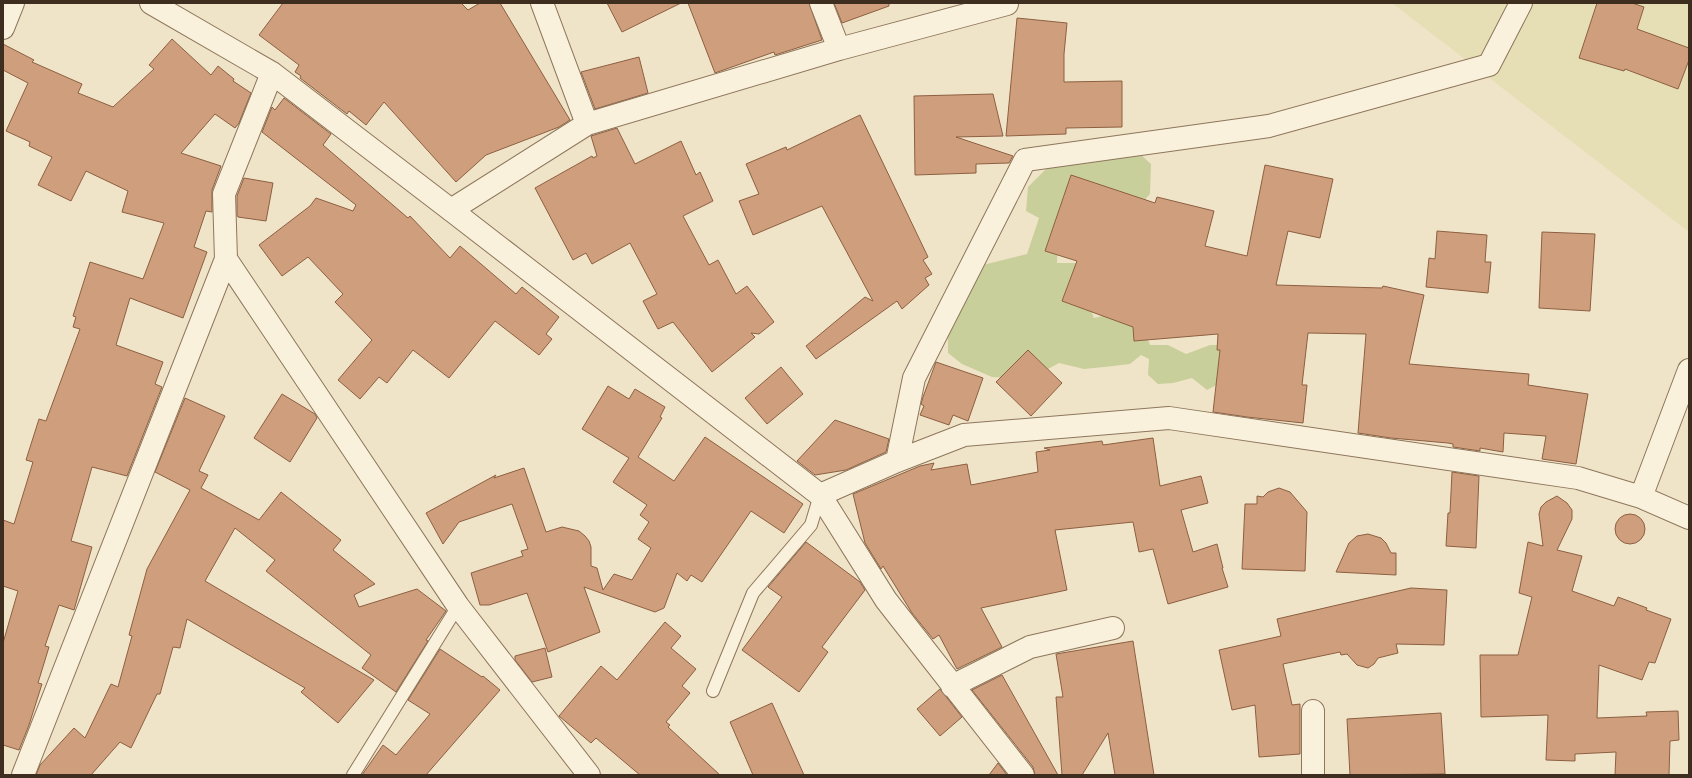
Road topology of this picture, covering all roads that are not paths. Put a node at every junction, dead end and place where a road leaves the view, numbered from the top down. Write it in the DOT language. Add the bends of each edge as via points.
graph roads {
  1 [pos="13,3"];
  2 [pos="151,3"];
  3 [pos="542,3"];
  4 [pos="821,3"];
  5 [pos="1521,3"];
  6 [pos="1007,4"];
  7 [pos="3,28"];
  8 [pos="839,49"];
  9 [pos="272,74"];
  10 [pos="587,124"];
  11 [pos="452,210"];
  12 [pos="226,259"];
  13 [pos="1689,370"];
  14 [pos="897,461"];
  15 [pos="820,495"];
  16 [pos="1641,498"];
  17 [pos="1689,518"];
  18 [pos="458,606"];
  19 [pos="1113,628"];
  20 [pos="952,686"];
  21 [pos="713,690"];
  22 [pos="1313,711"];
  23 [pos="23,775"];
  24 [pos="353,775"];
  25 [pos="589,775"];
  26 [pos="1023,775"];
  27 [pos="1313,775"];
  1 -- 7 [label="street"];
  2 -- 9 [label="street"];
  3 -- 10 [label="street"];
  4 -- 8 [label="street"];
  5 -- 14 [label="street" via="1489,66 1269,126 1025,160 914,378"];
  6 -- 8 [label="street"];
  8 -- 10 [label="street"];
  9 -- 11 [label="street"];
  9 -- 12 [label="street" via="224,194"];
  10 -- 11 [label="street"];
  11 -- 15 [label="street"];
  12 -- 18 [label="street"];
  12 -- 23 [label="street"];
  13 -- 16 [label="street"];
  14 -- 15 [label="street"];
  14 -- 16 [label="street" via="964,435 1169,418 1578,478"];
  15 -- 20 [label="street" via="886,600"];
  15 -- 21 [label="lane" via="811,525 753,593"];
  16 -- 17 [label="street"];
  18 -- 24 [label="lane"];
  18 -- 25 [label="street"];
  19 -- 20 [label="street" via="1030,647"];
  20 -- 26 [label="street"];
  22 -- 27 [label="street"];
}
